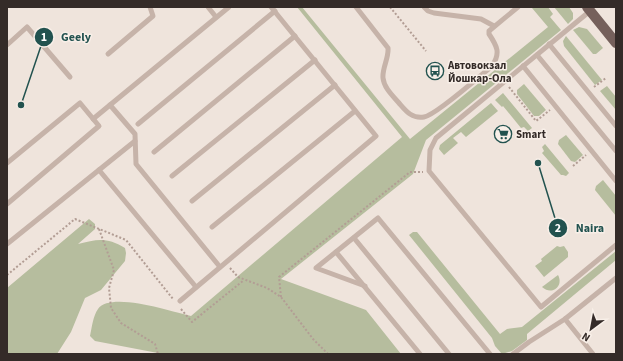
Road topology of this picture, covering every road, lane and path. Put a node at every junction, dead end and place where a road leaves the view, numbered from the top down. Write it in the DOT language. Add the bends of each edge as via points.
graph roads {
  1 [pos="150,7"];
  2 [pos="208,7"];
  3 [pos="228,7"];
  4 [pos="356,7"];
  5 [pos="390,7"];
  6 [pos="424,7"];
  7 [pos="518,7"];
  8 [pos="273,9"];
  9 [pos="588,9"];
  10 [pos="216,17"];
  11 [pos="494,26"];
  12 [pos="295,36"];
  13 [pos="616,43"];
  14 [pos="549,44"];
  15 [pos="7,45"];
  16 [pos="426,52"];
  17 [pos="108,54"];
  18 [pos="537,55"];
  19 [pos="314,60"];
  20 [pos="523,66"];
  21 [pos="70,77"];
  22 [pos="504,82"];
  23 [pos="335,85"];
  24 [pos="110,105"];
  25 [pos="355,111"];
  26 [pos="93,119"];
  27 [pos="536,121"];
  28 [pos="138,124"];
  29 [pos="616,126"];
  30 [pos="135,141"];
  31 [pos="616,151"];
  32 [pos="154,152"];
  33 [pos="7,163"];
  34 [pos="99,170"];
  35 [pos="428,171"];
  36 [pos="172,176"];
  37 [pos="616,181"];
  38 [pos="192,201"];
  39 [pos="7,204"];
  40 [pos="212,227"];
  41 [pos="99,229"];
  42 [pos="354,238"];
  43 [pos="7,244"];
  44 [pos="616,245"];
  45 [pos="336,252"];
  46 [pos="225,262"];
  47 [pos="220,267"];
  48 [pos="7,275"];
  49 [pos="616,278"];
  50 [pos="244,280"];
  51 [pos="364,286"];
  52 [pos="196,287"];
  53 [pos="281,297"];
  54 [pos="180,301"];
  55 [pos="565,319"];
  56 [pos="158,354"];
  57 [pos="328,354"];
  58 [pos="420,354"];
  59 [pos="449,354"];
  60 [pos="490,354"];
  61 [pos="513,354"];
  62 [pos="593,354"];
  1 -- 17 [label="lane" via="154,16"];
  2 -- 10 [label="lane"];
  3 -- 10 [label="lane"];
  4 -- 11 [label="lane" via="388,48 383,71 385,86 407,113 415,116 433,114 492,66 497,50 489,32"];
  5 -- 16 [label="path"];
  6 -- 11 [label="lane" via="434,13 481,19"];
  7 -- 11 [label="lane"];
  8 -- 12 [label="lane"];
  8 -- 28 [label="lane"];
  9 -- 13 [label="main road"];
  9 -- 14 [label="lane"];
  10 -- 24 [label="lane"];
  12 -- 19 [label="lane"];
  12 -- 32 [label="lane"];
  14 -- 18 [label="lane"];
  14 -- 29 [label="lane"];
  15 -- 21 [label="lane" via="27,27"];
  18 -- 20 [label="lane"];
  18 -- 31 [label="lane"];
  19 -- 23 [label="lane"];
  19 -- 36 [label="lane"];
  20 -- 22 [label="lane"];
  20 -- 37 [label="lane"];
  22 -- 27 [label="path"];
  22 -- 35 [label="lane" via="436,138 430,150"];
  23 -- 25 [label="lane"];
  23 -- 38 [label="lane"];
  24 -- 26 [label="lane"];
  24 -- 30 [label="lane" via="135,134"];
  25 -- 40 [label="lane"];
  25 -- 46 [label="lane" via="376,136"];
  26 -- 33 [label="lane" via="80,102"];
  26 -- 39 [label="lane" via="99,126"];
  30 -- 34 [label="lane"];
  30 -- 47 [label="lane" via="136,164"];
  34 -- 43 [label="lane"];
  34 -- 52 [label="lane"];
  35 -- 44 [label="lane" via="541,307"];
  35 -- 53 [label="path" via="410,172 279,277"];
  41 -- 48 [label="path" via="75,219"];
  41 -- 50 [label="path" via="126,240 192,322"];
  41 -- 56 [label="path" via="114,270 109,288 111,308 121,323 155,344"];
  42 -- 45 [label="lane"];
  42 -- 59 [label="lane"];
  42 -- 60 [label="lane" via="378,218"];
  45 -- 51 [label="lane"];
  45 -- 51 [label="lane" via="316,268"];
  46 -- 47 [label="lane"];
  46 -- 50 [label="path"];
  47 -- 52 [label="lane"];
  49 -- 55 [label="lane"];
  50 -- 53 [label="path" via="267,288"];
  51 -- 58 [label="lane"];
  52 -- 54 [label="lane"];
  53 -- 57 [label="path" via="313,339"];
  55 -- 61 [label="lane"];
  55 -- 62 [label="lane"];
}
